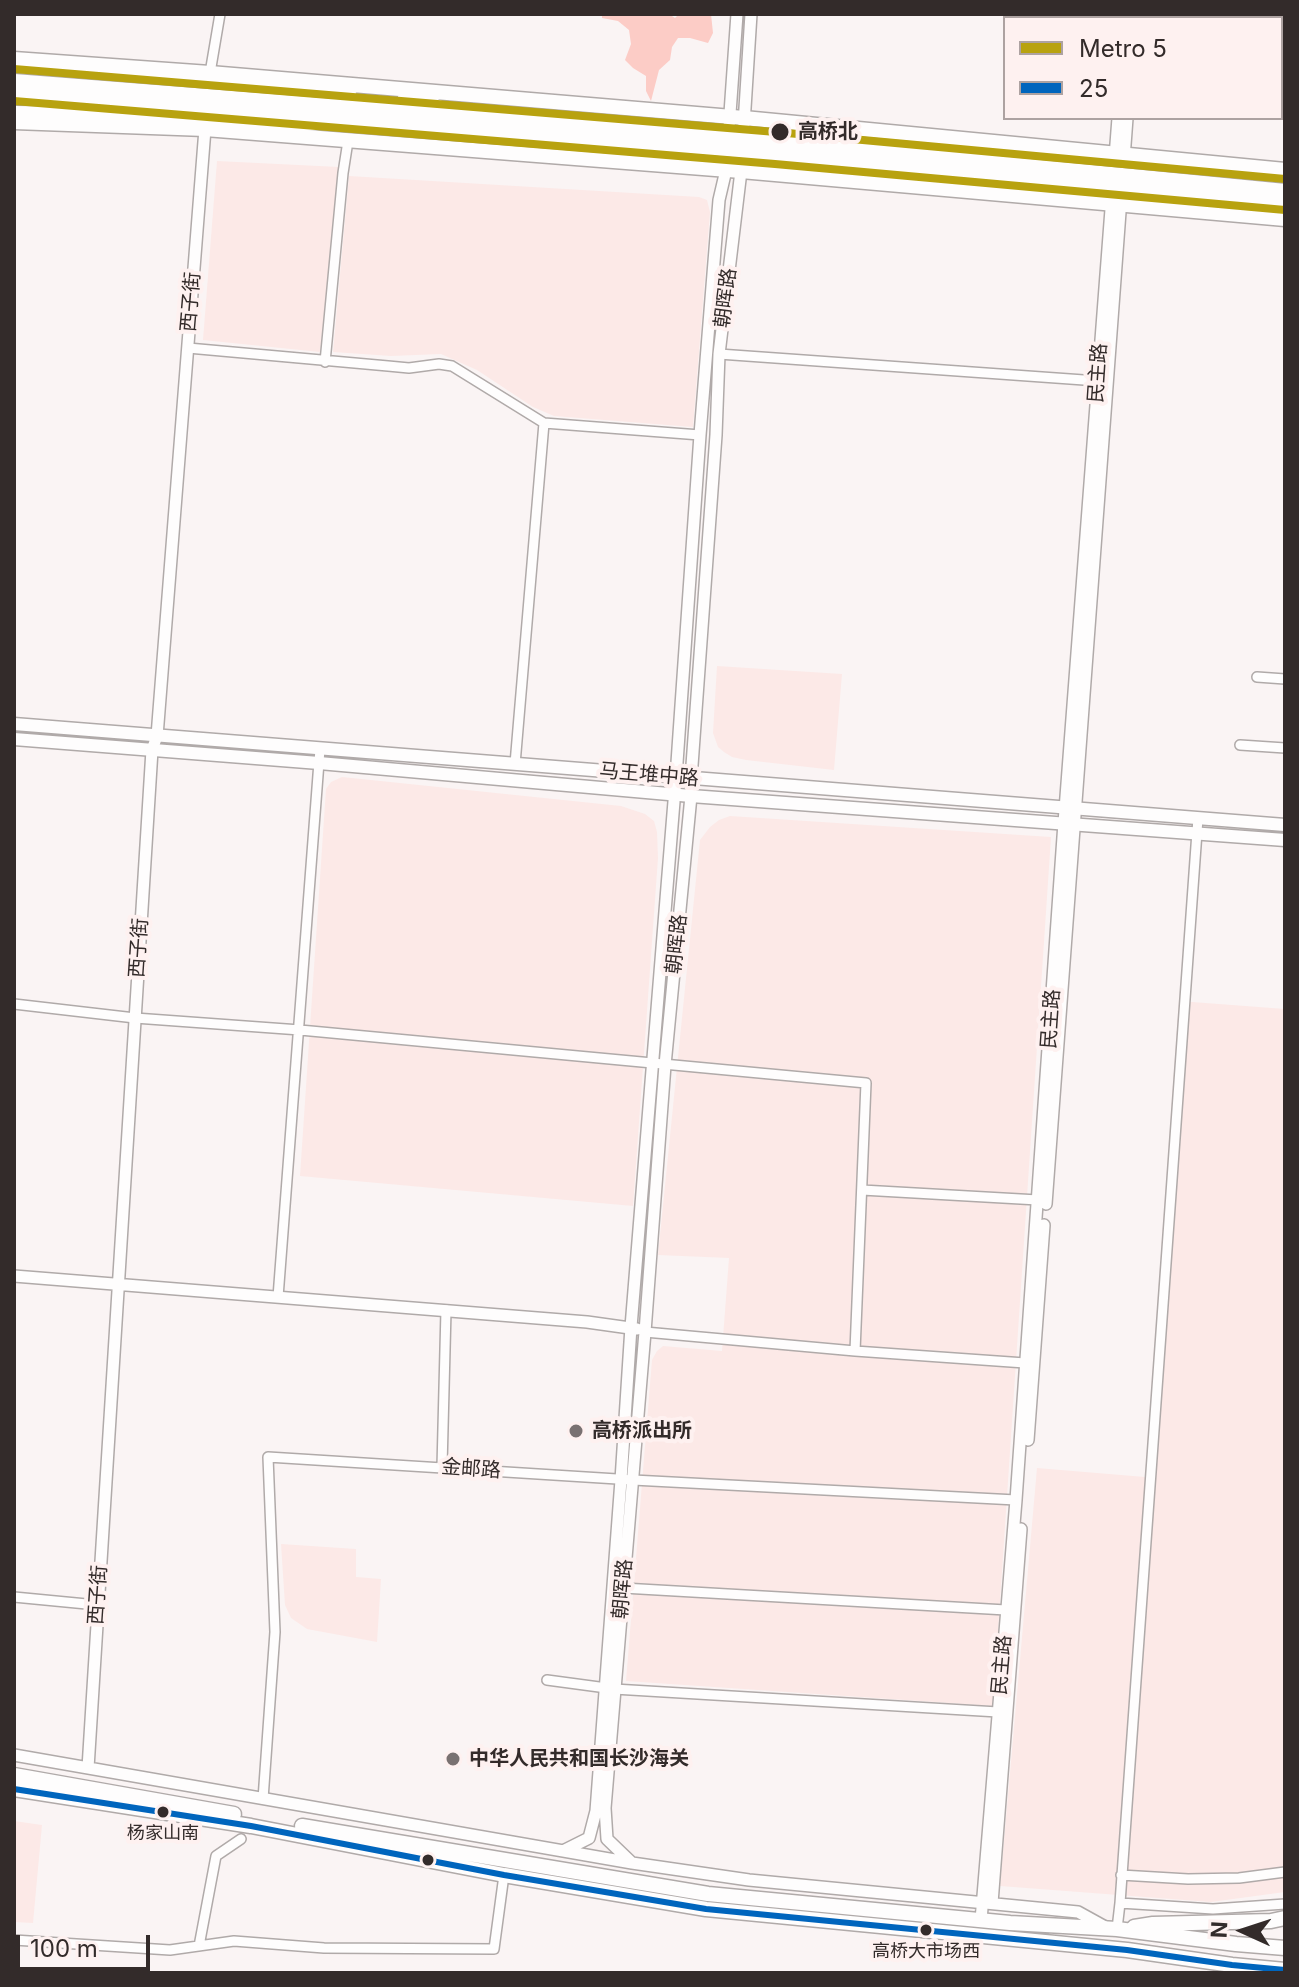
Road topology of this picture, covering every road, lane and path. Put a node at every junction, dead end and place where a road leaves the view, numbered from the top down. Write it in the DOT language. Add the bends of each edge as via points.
graph roads {
  1 [pos="220,14"];
  2 [pos="737,14"];
  3 [pos="751,14"];
  4 [pos="14,59"];
  5 [pos="14,71"];
  6 [pos="210,73"];
  7 [pos="14,81"];
  8 [pos="14,95"];
  9 [pos="14,113"];
  10 [pos="462,116"];
  11 [pos="737,118"];
  12 [pos="1118,120"];
  13 [pos="1127,120"];
  14 [pos="348,121"];
  15 [pos="14,122"];
  16 [pos="205,129"];
  17 [pos="348,141"];
  18 [pos="1120,154"];
  19 [pos="1285,170"];
  20 [pos="734,171"];
  21 [pos="1285,191"];
  22 [pos="1285,203"];
  23 [pos="1116,204"];
  24 [pos="1285,219"];
  25 [pos="188,348"];
  26 [pos="719,354"];
  27 [pos="325,362"];
  28 [pos="1098,381"];
  29 [pos="544,423"];
  30 [pos="700,435"];
  31 [pos="1257,677"];
  32 [pos="1285,679"];
  33 [pos="14,724"];
  34 [pos="157,736"];
  35 [pos="14,739"];
  36 [pos="1240,745"];
  37 [pos="1285,748"];
  38 [pos="320,749"];
  39 [pos="152,750"];
  40 [pos="319,763"];
  41 [pos="515,764"];
  42 [pos="676,777"];
  43 [pos="691,779"];
  44 [pos="674,794"];
  45 [pos="691,796"];
  46 [pos="1070,808"];
  47 [pos="1198,818"];
  48 [pos="1069,823"];
  49 [pos="1285,825"];
  50 [pos="1197,833"];
  51 [pos="1285,840"];
  52 [pos="14,1004"];
  53 [pos="135,1018"];
  54 [pos="300,1030"];
  55 [pos="659,1064"];
  56 [pos="862,1190"];
  57 [pos="1038,1200"];
  58 [pos="14,1276"];
  59 [pos="118,1284"];
  60 [pos="278,1297"];
  61 [pos="446,1310"];
  62 [pos="631,1327"];
  63 [pos="645,1332"];
  64 [pos="855,1351"];
  65 [pos="1025,1363"];
  66 [pos="442,1467"];
  67 [pos="627,1480"];
  68 [pos="1016,1500"];
  69 [pos="623,1588"];
  70 [pos="14,1597"];
  71 [pos="97,1605"];
  72 [pos="1006,1610"];
  73 [pos="547,1680"];
  74 [pos="609,1688"];
  75 [pos="998,1712"];
  76 [pos="14,1755"];
  77 [pos="88,1768"];
  78 [pos="14,1775"];
  79 [pos="14,1789"];
  80 [pos="263,1799"];
  81 [pos="241,1839"];
  82 [pos="563,1851"];
  83 [pos="632,1863"];
  84 [pos="1285,1872"];
  85 [pos="504,1875"];
  86 [pos="1121,1875"];
  87 [pos="987,1902"];
  88 [pos="1120,1903"];
  89 [pos="1285,1904"];
  90 [pos="1285,1918"];
  91 [pos="981,1920"];
  92 [pos="1112,1928"];
  93 [pos="1151,1929"];
  94 [pos="14,1940"];
  95 [pos="199,1946"];
  96 [pos="1285,1948"];
  97 [pos="1285,1970"];
  1 -- 6 [label="street"];
  2 -- 11 [label="street, 朝晖路"];
  3 -- 11 [label="street, 朝晖路"];
  4 -- 6 [label="main road"];
  5 -- 10 [label="main road, bridge" via="415,98"];
  6 -- 11 [label="main road"];
  7 -- 10 [label="main road, bridge"];
  8 -- 14 [label="main road, bridge"];
  9 -- 14 [label="main road, bridge" via="265,126"];
  10 -- 21 [label="main road, bridge"];
  11 -- 18 [label="main road"];
  11 -- 20 [label="street, 朝晖路"];
  12 -- 18 [label="street, 民主路"];
  13 -- 18 [label="street, 民主路"];
  14 -- 22 [label="main road, bridge" via="733,150"];
  15 -- 16 [label="main road"];
  16 -- 17 [label="main road"];
  16 -- 25 [label="street, 西子街"];
  17 -- 20 [label="main road"];
  17 -- 27 [label="street"];
  18 -- 19 [label="main road"];
  18 -- 23 [label="street, 民主路"];
  20 -- 23 [label="main road"];
  20 -- 26 [label="street, 朝晖路"];
  20 -- 30 [label="street, 朝晖路" via="719,200"];
  23 -- 24 [label="main road"];
  23 -- 28 [label="street, 民主路"];
  23 -- 46 [label="street, 民主路"];
  25 -- 27 [label="street"];
  25 -- 34 [label="street, 西子街"];
  26 -- 28 [label="street"];
  26 -- 43 [label="street, 朝晖路"];
  27 -- 29 [label="street" via="452,366"];
  28 -- 46 [label="street, 民主路"];
  29 -- 30 [label="street"];
  29 -- 41 [label="street"];
  30 -- 42 [label="street, 朝晖路"];
  31 -- 32 [label="street"];
  33 -- 34 [label="main road, 马王堆中路"];
  34 -- 38 [label="main road, 马王堆中路"];
  34 -- 39 [label="street, 西子街"];
  35 -- 39 [label="main road, 马王堆中路"];
  36 -- 37 [label="street"];
  38 -- 40 [label="street"];
  38 -- 41 [label="main road, 马王堆中路"];
  39 -- 40 [label="main road, 马王堆中路"];
  39 -- 53 [label="street, 西子街"];
  40 -- 44 [label="main road, 马王堆中路"];
  40 -- 54 [label="street"];
  41 -- 42 [label="main road, 马王堆中路"];
  42 -- 43 [label="main road, 马王堆中路"];
  42 -- 44 [label="street, 朝晖路"];
  43 -- 45 [label="street, 朝晖路"];
  43 -- 46 [label="main road, 马王堆中路"];
  44 -- 45 [label="main road, 马王堆中路"];
  44 -- 55 [label="street, 朝晖路"];
  45 -- 48 [label="main road, 马王堆中路"];
  45 -- 55 [label="street, 朝晖路"];
  46 -- 47 [label="main road, 马王堆中路"];
  46 -- 48 [label="street, 民主路"];
  47 -- 49 [label="main road, 马王堆中路"];
  47 -- 50 [label="street"];
  48 -- 50 [label="main road, 马王堆中路"];
  48 -- 57 [label="street, 民主路"];
  48 -- 87 [label="street, 民主路"];
  50 -- 51 [label="main road, 马王堆中路"];
  50 -- 86 [label="street"];
  52 -- 53 [label="street"];
  53 -- 54 [label="street"];
  53 -- 59 [label="street, 西子街"];
  54 -- 55 [label="street"];
  54 -- 60 [label="street"];
  55 -- 56 [label="street" via="866,1083"];
  55 -- 62 [label="street, 朝晖路"];
  55 -- 63 [label="street, 朝晖路"];
  56 -- 57 [label="street"];
  56 -- 64 [label="street"];
  57 -- 65 [label="street, 民主路"];
  58 -- 59 [label="street"];
  59 -- 60 [label="street"];
  59 -- 71 [label="street, 西子街"];
  60 -- 61 [label="street"];
  61 -- 62 [label="street"];
  61 -- 66 [label="street"];
  62 -- 63 [label="street"];
  62 -- 67 [label="street, 朝晖路"];
  63 -- 64 [label="street"];
  63 -- 67 [label="street, 朝晖路"];
  64 -- 65 [label="street"];
  65 -- 68 [label="street, 民主路"];
  66 -- 67 [label="street, 金邮路"];
  66 -- 80 [label="street, 金邮路" via="268,1457 275,1632"];
  67 -- 68 [label="street, 金邮路"];
  67 -- 69 [label="street, 朝晖路"];
  67 -- 74 [label="street, 朝晖路"];
  68 -- 72 [label="street, 民主路"];
  69 -- 72 [label="street"];
  69 -- 74 [label="street, 朝晖路"];
  70 -- 71 [label="street"];
  71 -- 77 [label="street, 西子街"];
  72 -- 75 [label="street, 民主路"];
  73 -- 74 [label="street"];
  74 -- 75 [label="street"];
  74 -- 82 [label="street, 朝晖路" via="589,1838"];
  74 -- 83 [label="street, 朝晖路" via="607,1839"];
  75 -- 87 [label="street, 民主路"];
  76 -- 77 [label="street"];
  77 -- 80 [label="street"];
  78 -- 91 [label="main road" via="708,1894"];
  79 -- 85 [label="main road" via="251,1826"];
  80 -- 82 [label="street"];
  81 -- 95 [label="street" via="216,1856"];
  82 -- 83 [label="street"];
  83 -- 87 [label="street" via="749,1880"];
  84 -- 86 [label="street" via="1188,1879"];
  85 -- 95 [label="street" via="494,1949 324,1948 234,1941"];
  85 -- 97 [label="main road" via="706,1909"];
  86 -- 88 [label="street"];
  87 -- 91 [label="street, 民主路"];
  87 -- 92 [label="street" via="1078,1912"];
  88 -- 89 [label="street" via="1213,1909"];
  88 -- 92 [label="street"];
  90 -- 93 [label="main road"];
  91 -- 92 [label="main road"];
  92 -- 93 [label="main road"];
  93 -- 96 [label="main road"];
  94 -- 95 [label="street" via="170,1950"];
}
